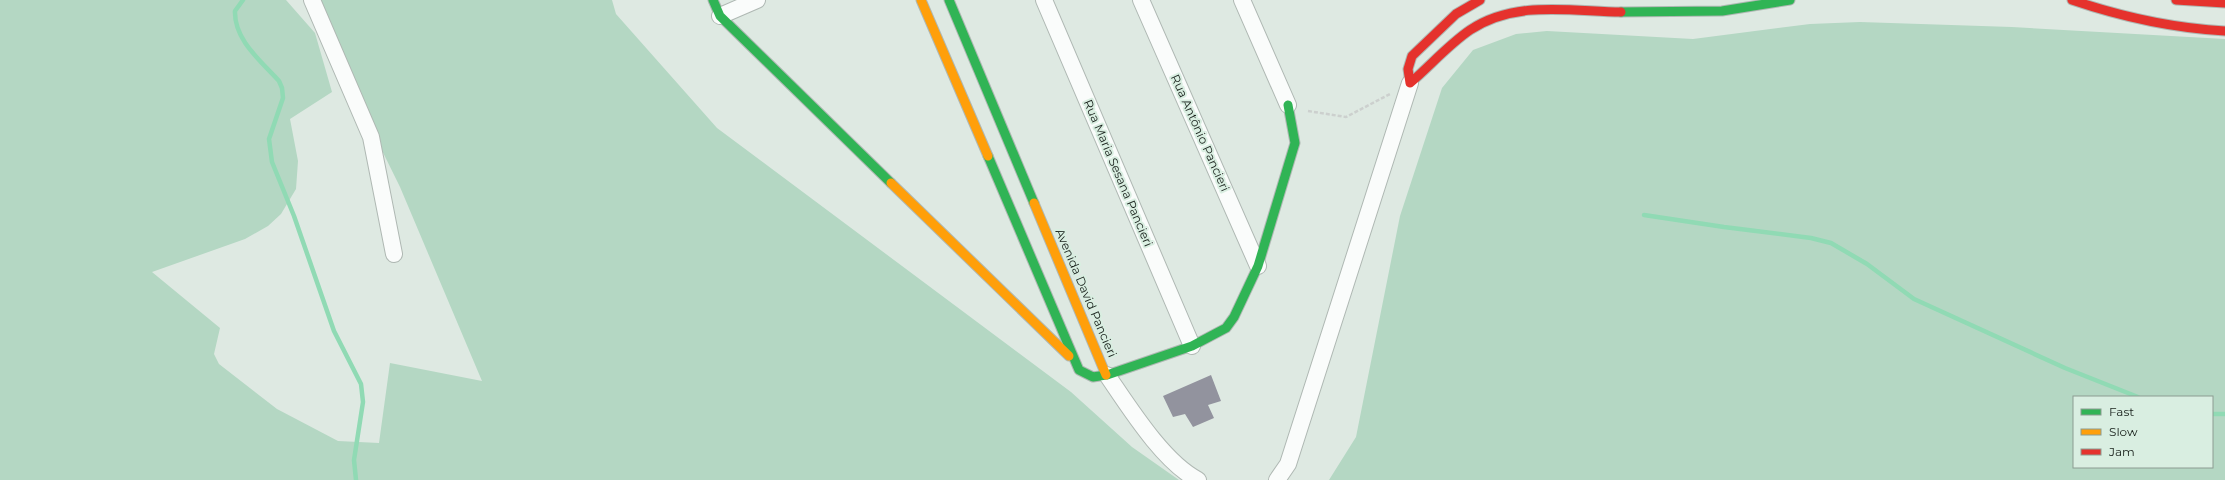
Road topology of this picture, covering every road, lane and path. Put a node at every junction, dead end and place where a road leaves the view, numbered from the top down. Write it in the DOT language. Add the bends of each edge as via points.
graph roads {
  1 [pos="312,0"];
  2 [pos="713,0"];
  3 [pos="757,0"];
  4 [pos="921,0"];
  5 [pos="949,0"];
  6 [pos="1044,0"];
  7 [pos="1141,0"];
  8 [pos="1242,0"];
  9 [pos="1480,0"];
  10 [pos="1790,0"];
  11 [pos="2072,0"];
  12 [pos="2176,0"];
  13 [pos="2224,0"];
  14 [pos="2225,3"];
  15 [pos="1607,6"];
  16 [pos="2106,6"];
  17 [pos="720,16"];
  18 [pos="2225,31"];
  19 [pos="1410,83"];
  20 [pos="1288,105"];
  21 [pos="394,254"];
  22 [pos="1258,266"];
  23 [pos="1192,346"];
  24 [pos="1077,364"];
  25 [pos="1107,375"];
  26 [pos="1198,480"];
  27 [pos="1277,480"];
  1 -- 21 [label="street" via="371,137"];
  2 -- 17 [label="street"];
  3 -- 17 [label="street"];
  4 -- 24 [label="street, Avenida David Pancieri"];
  5 -- 25 [label="street, Avenida David Pancieri"];
  6 -- 23 [label="street, Rua Maria Sesana Pancieri"];
  7 -- 22 [label="street, Rua Antônio Pancieri"];
  8 -- 20 [label="street"];
  9 -- 19 [label="street" via="1456,14 1412,56 1408,69"];
  10 -- 15 [label="street" via="1759,8 1728,11"];
  11 -- 16 [label="street"];
  12 -- 14 [label="street"];
  13 -- 14 [label="street"];
  15 -- 19 [label="street" via="1512,11 1492,17 1458,41"];
  16 -- 18 [label="street" via="2158,24"];
  17 -- 24 [label="street"];
  19 -- 20 [label="path" via="1346,118"];
  19 -- 27 [label="street" via="1288,464"];
  20 -- 22 [label="street" via="1295,143"];
  22 -- 23 [label="street" via="1243,302 1226,328"];
  23 -- 25 [label="street"];
  24 -- 25 [label="street, Avenida David Pancieri" via="1079,370 1088,376"];
  25 -- 26 [label="street" via="1164,452 1187,475"];
}
